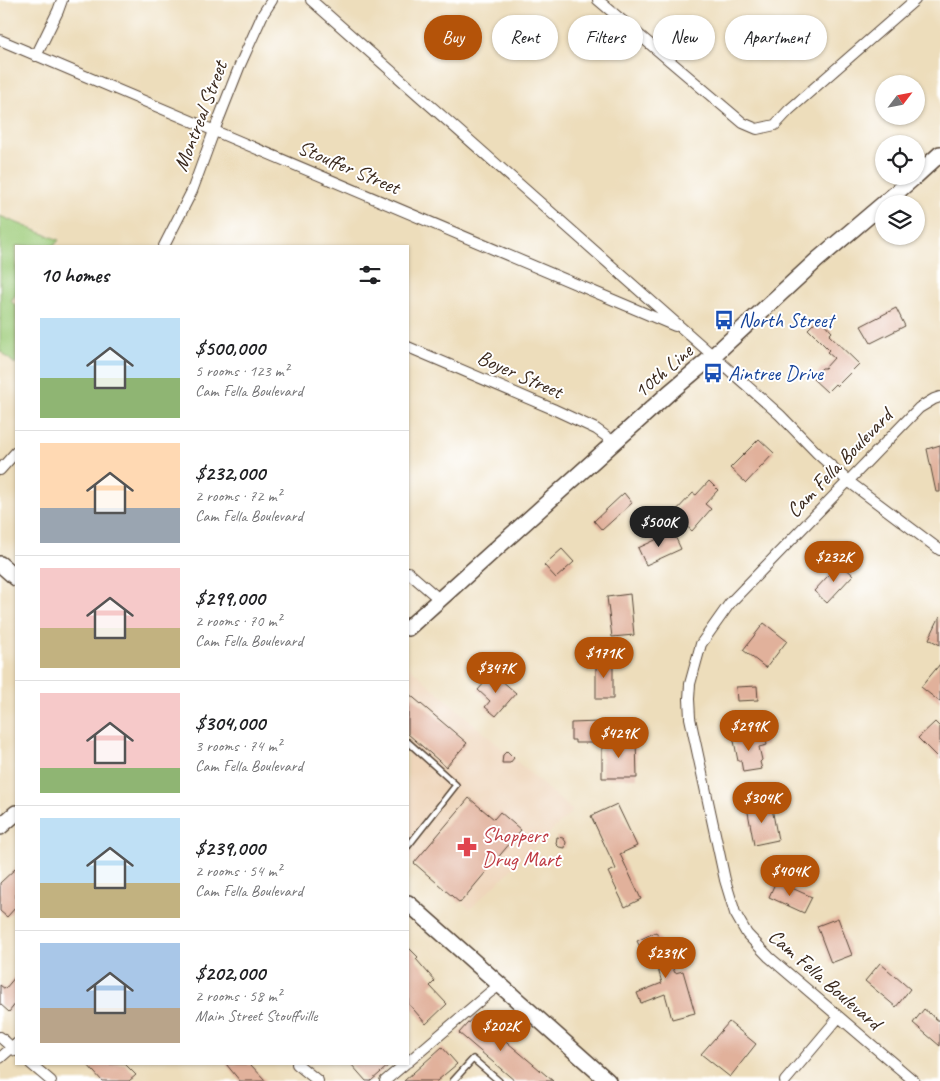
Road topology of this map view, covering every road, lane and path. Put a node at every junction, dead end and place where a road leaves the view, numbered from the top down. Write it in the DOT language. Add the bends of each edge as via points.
graph roads {
  1 [pos="62,0"];
  2 [pos="272,0"];
  3 [pos="311,0"];
  4 [pos="598,0"];
  5 [pos="915,0"];
  6 [pos="0,40"];
  7 [pos="36,56"];
  8 [pos="214,131"];
  9 [pos="940,154"];
  10 [pos="925,168"];
  11 [pos="905,185"];
  12 [pos="166,245"];
  13 [pos="683,329"];
  14 [pos="409,346"];
  15 [pos="713,356"];
  16 [pos="940,397"];
  17 [pos="614,442"];
  18 [pos="15,453"];
  19 [pos="0,470"];
  20 [pos="848,481"];
  21 [pos="940,550"];
  22 [pos="0,564"];
  23 [pos="409,573"];
  24 [pos="15,577"];
  25 [pos="439,600"];
  26 [pos="409,627"];
  27 [pos="409,743"];
  28 [pos="15,814"];
  29 [pos="0,827"];
  30 [pos="409,845"];
  31 [pos="409,903"];
  32 [pos="500,985"];
  33 [pos="839,1017"];
  34 [pos="0,1037"];
  35 [pos="15,1048"];
  36 [pos="0,1058"];
  37 [pos="409,1060"];
  38 [pos="32,1065"];
  39 [pos="298,1065"];
  40 [pos="404,1065"];
  41 [pos="51,1081"];
  42 [pos="318,1081"];
  43 [pos="385,1081"];
  44 [pos="453,1081"];
  45 [pos="499,1081"];
  46 [pos="608,1081"];
  47 [pos="785,1081"];
  48 [pos="914,1081"];
  1 -- 7 [label="street"];
  2 -- 8 [label="street, Montreal Street" via="240,65"];
  3 -- 13 [label="street"];
  4 -- 5 [label="street" via="744,123 757,129 775,125"];
  6 -- 7 [label="street, Stouffer Street"];
  7 -- 8 [label="street, Stouffer Street"];
  8 -- 12 [label="street, Montreal Street" via="192,191"];
  8 -- 13 [label="street, Stouffer Street"];
  9 -- 10 [label="main road, 10th Line"];
  11 -- 15 [label="main road, 10th Line" via="817,260"];
  13 -- 15 [label="street"];
  14 -- 17 [label="street, Boyer Street" via="596,429"];
  15 -- 17 [label="main road, 10th Line"];
  15 -- 20 [label="street"];
  16 -- 20 [label="street, Cam Fella Boulevard" via="919,408"];
  17 -- 25 [label="main road, 10th Line"];
  18 -- 19 [label="street"];
  20 -- 21 [label="street"];
  20 -- 33 [label="street, Cam Fella Boulevard" via="730,602 701,644 689,699 696,747 735,913 747,934 769,956"];
  22 -- 24 [label="main road"];
  23 -- 25 [label="street"];
  25 -- 26 [label="main road, 10th Line"];
  27 -- 30 [label="lane" via="456,786"];
  28 -- 29 [label="main road"];
  31 -- 32 [label="main road"];
  32 -- 37 [label="street"];
  32 -- 46 [label="main road"];
  33 -- 47 [label="street"];
  33 -- 48 [label="street, Cam Fella Boulevard"];
  34 -- 35 [label="street"];
  35 -- 36 [label="street"];
  38 -- 41 [label="street"];
  39 -- 42 [label="street"];
  40 -- 43 [label="street"];
  44 -- 45 [label="lane" via="473,1059"];
}
